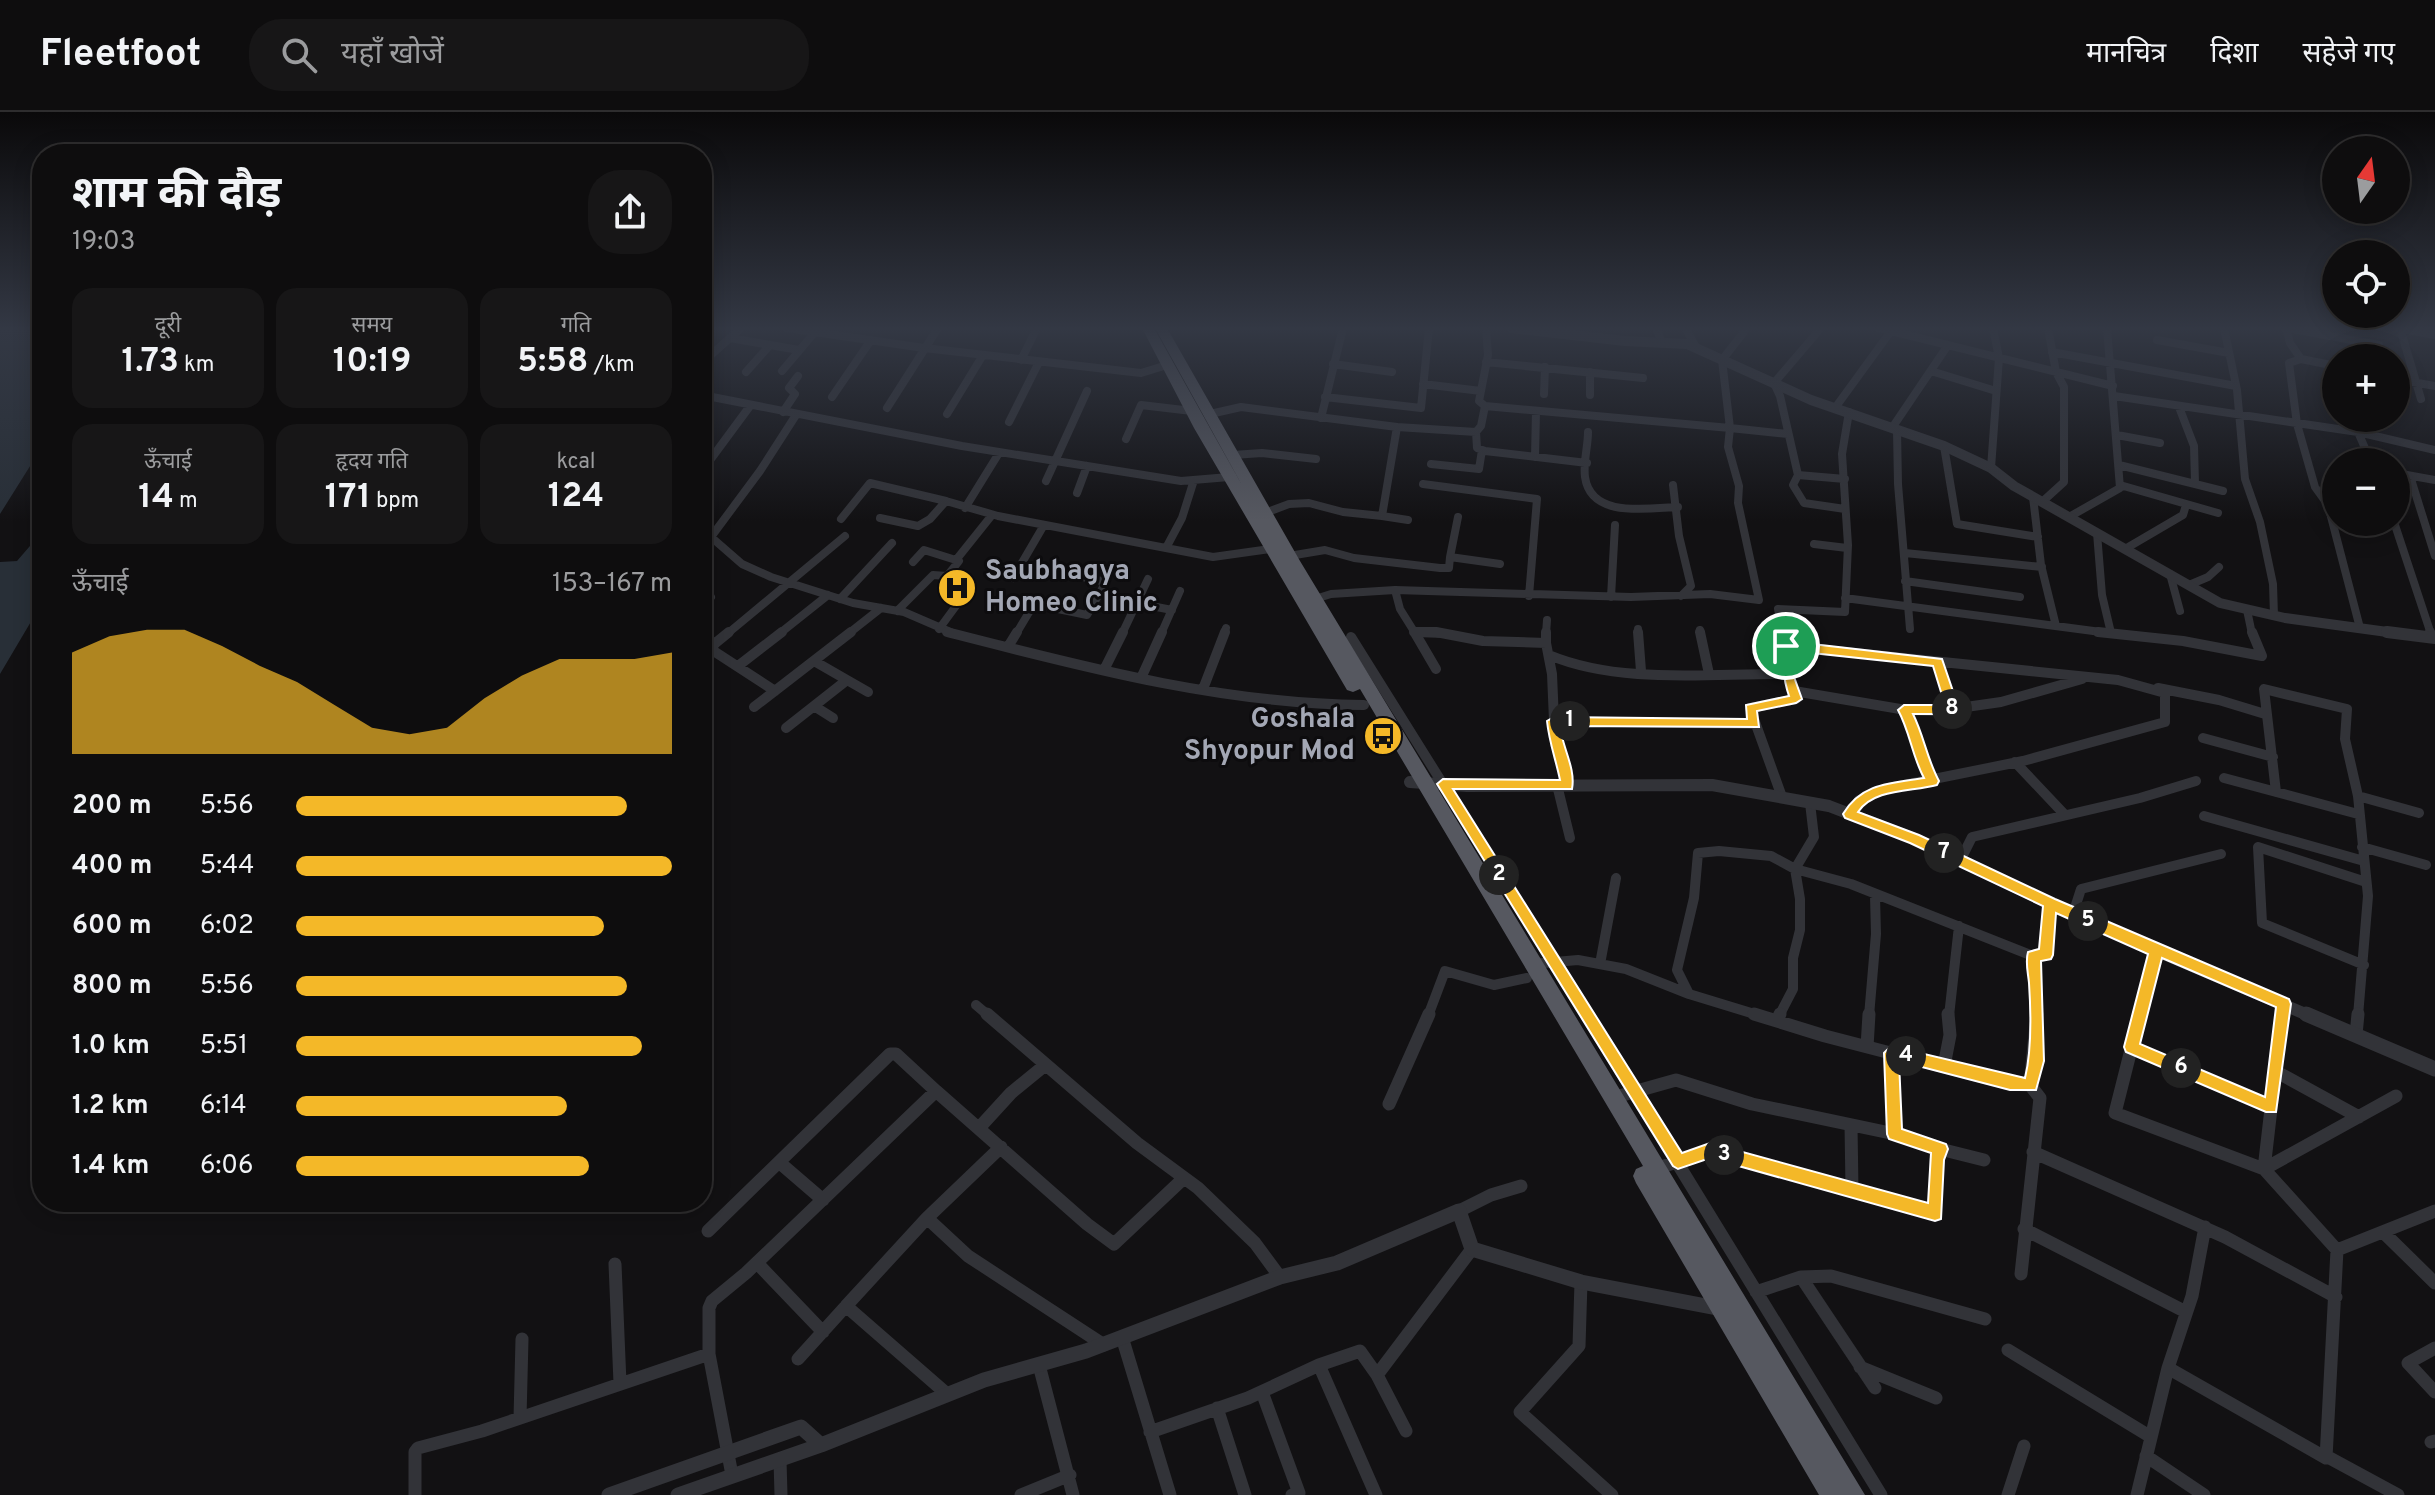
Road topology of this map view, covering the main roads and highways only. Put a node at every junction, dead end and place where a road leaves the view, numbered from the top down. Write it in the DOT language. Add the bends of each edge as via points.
graph roads {
  1 [pos="1182,393"];
  2 [pos="1198,393"];
  3 [pos="1426,782"];
  4 [pos="1537,968"];
  5 [pos="1833,1495"];
  6 [pos="1852,1495"];
  1 -- 3 [label="highway" via="1364,705"];
  2 -- 3 [label="highway"];
  3 -- 4 [label="highway"];
  4 -- 5 [label="highway" via="1722,1309"];
  4 -- 6 [label="highway"];
}
